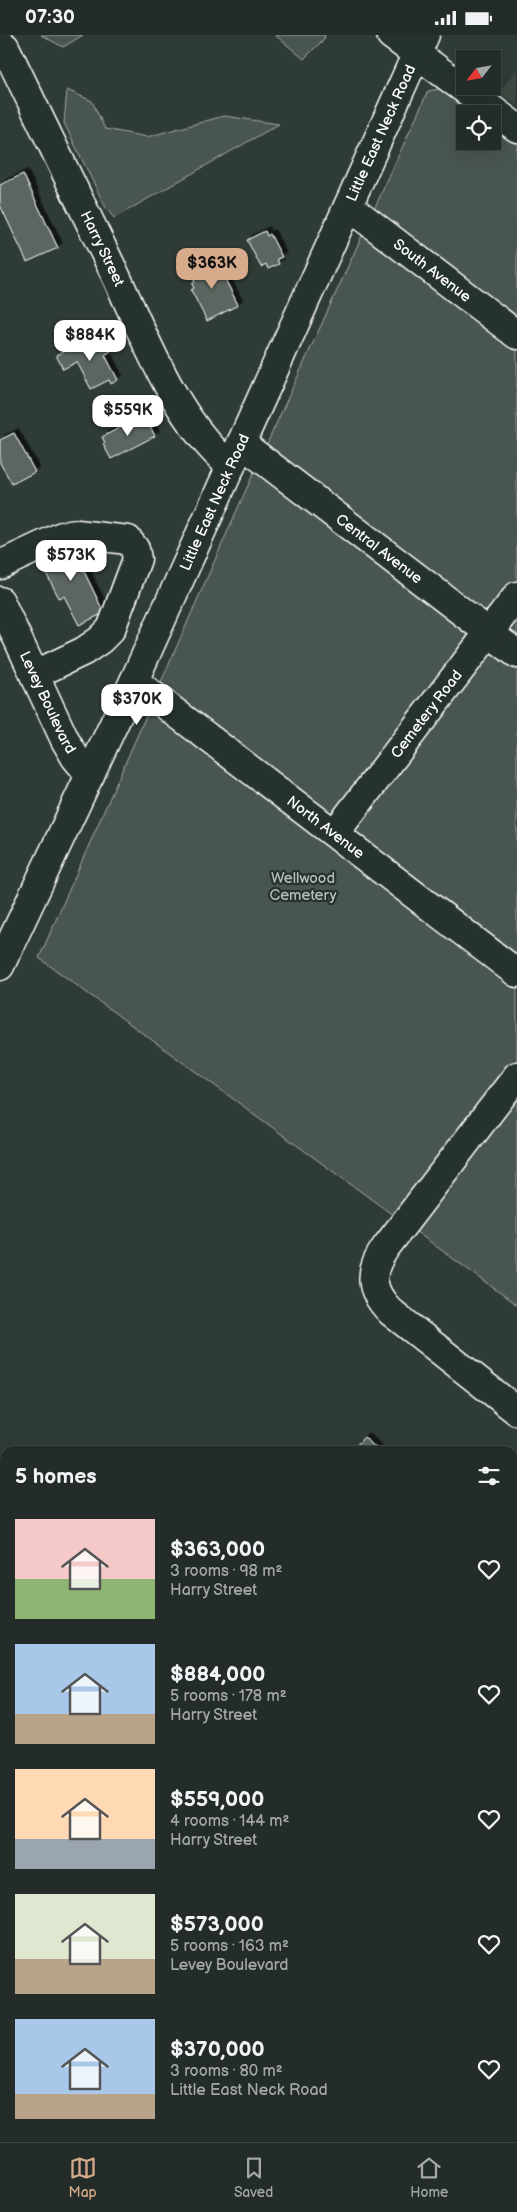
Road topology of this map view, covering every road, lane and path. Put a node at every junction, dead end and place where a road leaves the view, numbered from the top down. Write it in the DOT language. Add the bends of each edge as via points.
graph roads {
  1 [pos="391,35"];
  2 [pos="421,44"];
  3 [pos="6,45"];
  4 [pos="517,128"];
  5 [pos="348,206"];
  6 [pos="517,335"];
  7 [pos="236,454"];
  8 [pos="0,565"];
  9 [pos="517,596"];
  10 [pos="0,601"];
  11 [pos="488,632"];
  12 [pos="517,654"];
  13 [pos="34,675"];
  14 [pos="134,681"];
  15 [pos="90,775"];
  16 [pos="335,833"];
  17 [pos="0,966"];
  18 [pos="517,973"];
  19 [pos="517,1076"];
  20 [pos="517,1411"];
  1 -- 2 [label="main road"];
  2 -- 4 [label="main road"];
  2 -- 5 [label="main road, Little East Neck Road"];
  3 -- 7 [label="main road, Harry Street" via="168,383 212,450"];
  5 -- 6 [label="main road, South Avenue"];
  5 -- 7 [label="main road, Little East Neck Road"];
  7 -- 11 [label="main road, Central Avenue"];
  7 -- 14 [label="main road, Little East Neck Road"];
  8 -- 13 [label="main road" via="62,536 78,534 128,540 136,549 137,559 111,629 84,651"];
  9 -- 11 [label="main road, Cemetery Road"];
  10 -- 13 [label="main road, Levey Boulevard"];
  11 -- 12 [label="main road, Central Avenue"];
  11 -- 16 [label="main road, Cemetery Road"];
  13 -- 15 [label="main road, Levey Boulevard" via="65,740"];
  14 -- 15 [label="main road, Little East Neck Road"];
  14 -- 16 [label="main road, North Avenue"];
  15 -- 17 [label="main road, Little East Neck Road"];
  16 -- 18 [label="main road, North Avenue"];
  19 -- 20 [label="main road" via="386,1247 377,1261 373,1281 380,1299 392,1312"];
}
